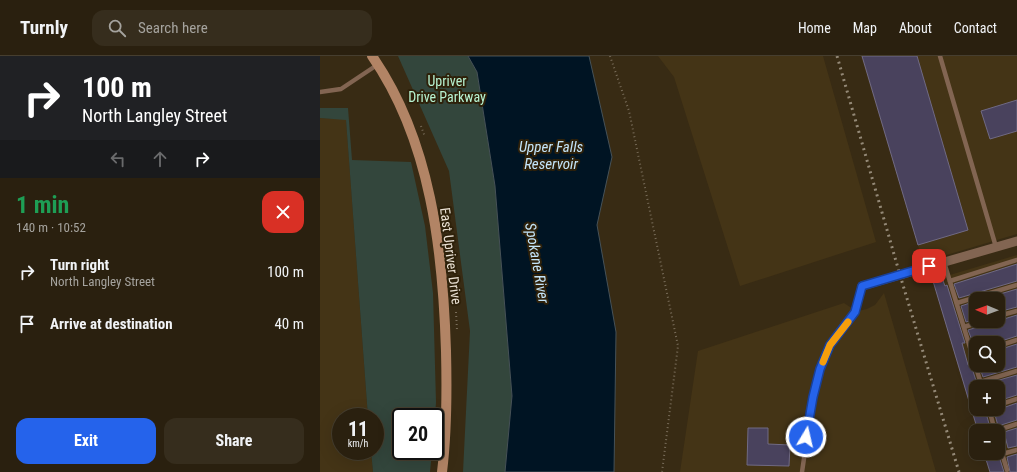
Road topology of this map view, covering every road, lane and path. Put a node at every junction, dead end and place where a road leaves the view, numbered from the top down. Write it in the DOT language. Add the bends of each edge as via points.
graph roads {
  1 [pos="610,56"];
  2 [pos="940,56"];
  3 [pos="375,60"];
  4 [pos="320,92"];
  5 [pos="1017,241"];
  6 [pos="996,247"];
  7 [pos="1017,260"];
  8 [pos="944,262"];
  9 [pos="950,281"];
  10 [pos="1017,285"];
  11 [pos="862,286"];
  12 [pos="957,303"];
  13 [pos="1017,311"];
  14 [pos="1005,314"];
  15 [pos="969,325"];
  16 [pos="964,327"];
  17 [pos="969,340"];
  18 [pos="1017,340"];
  19 [pos="1005,344"];
  20 [pos="1017,371"];
  21 [pos="994,380"];
  22 [pos="1017,399"];
  23 [pos="1005,403"];
  24 [pos="991,416"];
  25 [pos="1017,424"];
  26 [pos="1017,450"];
  27 [pos="1005,453"];
  28 [pos="1004,460"];
  29 [pos="1007,470"];
  30 [pos="442,472"];
  31 [pos="662,472"];
  32 [pos="802,472"];
  1 -- 31 [label="path" via="629,111 678,346"];
  2 -- 6 [label="lane"];
  3 -- 4 [label="lane" via="342,88"];
  3 -- 30 [label="street, East Upriver Drive" via="400,106 419,155 433,215 441,267 446,381"];
  5 -- 6 [label="street"];
  6 -- 8 [label="street"];
  7 -- 9 [label="lane"];
  8 -- 9 [label="lane"];
  8 -- 11 [label="street"];
  9 -- 12 [label="lane"];
  10 -- 12 [label="lane"];
  11 -- 32 [label="lane" via="855,312 830,345 820,369 813,397"];
  12 -- 16 [label="lane"];
  13 -- 14 [label="lane"];
  15 -- 16 [label="lane"];
  16 -- 17 [label="lane"];
  18 -- 19 [label="lane"];
  20 -- 21 [label="lane"];
  22 -- 23 [label="lane"];
  24 -- 25 [label="lane" via="995,431"];
  26 -- 27 [label="lane"];
  28 -- 29 [label="lane"];
}
